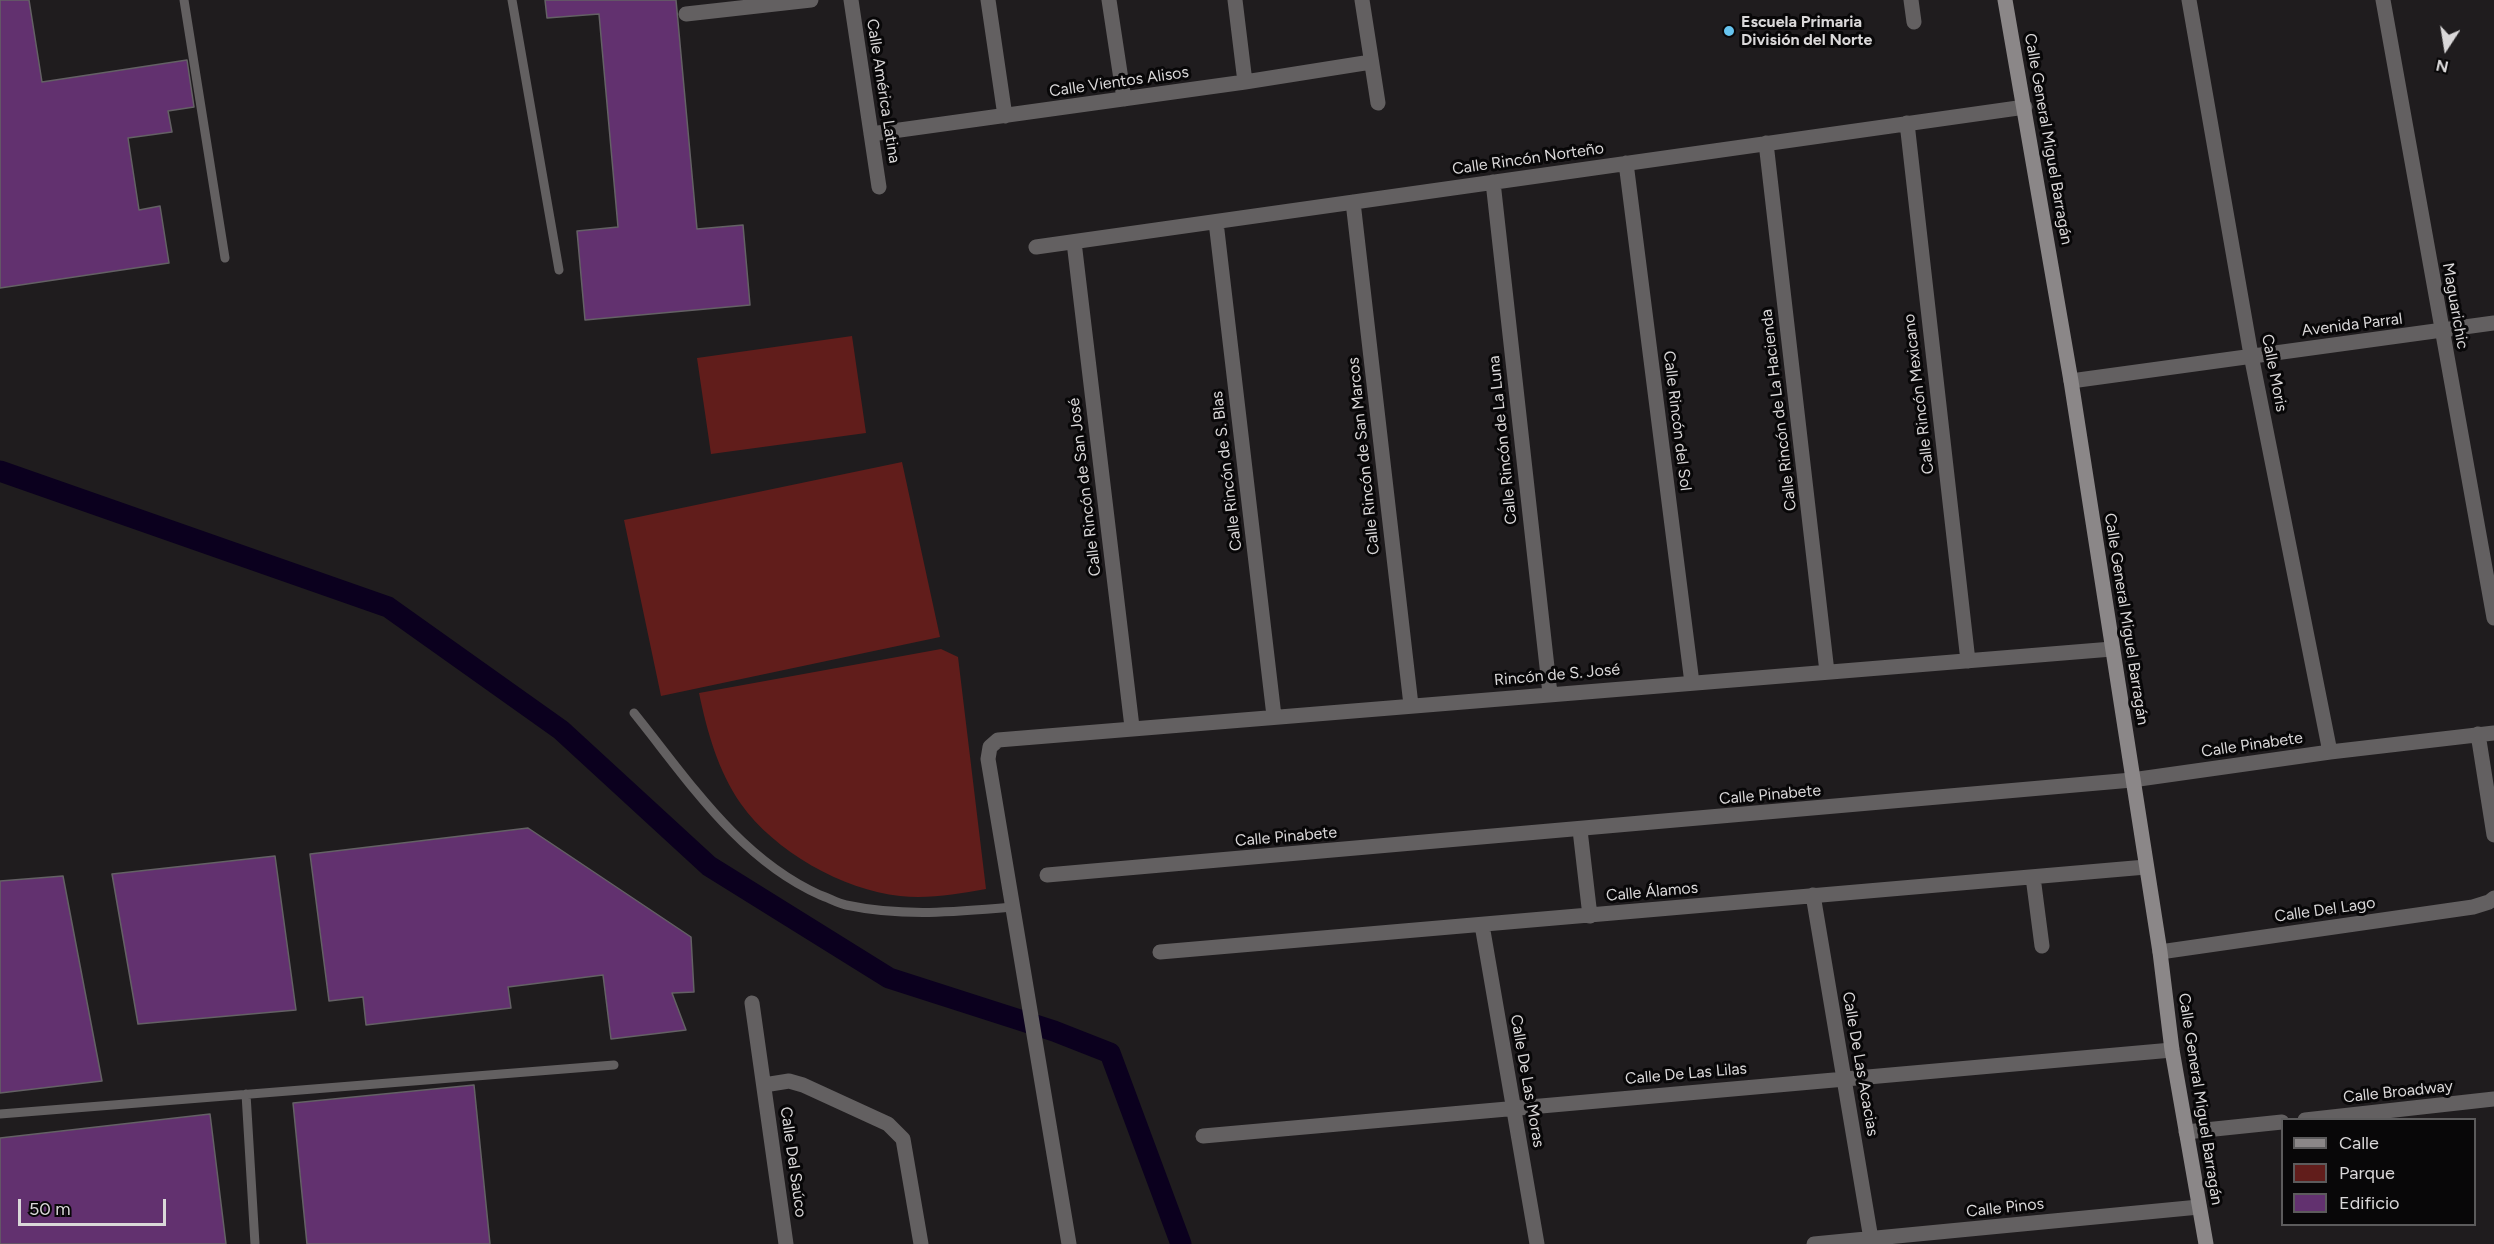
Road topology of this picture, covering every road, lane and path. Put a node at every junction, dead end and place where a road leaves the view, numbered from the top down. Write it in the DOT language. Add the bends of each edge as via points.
graph roads {
  1 [pos="184,0"];
  2 [pos="512,0"];
  3 [pos="811,0"];
  4 [pos="851,0"];
  5 [pos="988,0"];
  6 [pos="1109,0"];
  7 [pos="1235,0"];
  8 [pos="1362,0"];
  9 [pos="1911,0"];
  10 [pos="2005,0"];
  11 [pos="2188,0"];
  12 [pos="2383,0"];
  13 [pos="686,14"];
  14 [pos="1914,21"];
  15 [pos="1371,62"];
  16 [pos="1245,82"];
  17 [pos="1124,99"];
  18 [pos="1378,103"];
  19 [pos="2025,107"];
  20 [pos="1005,116"];
  21 [pos="1906,123"];
  22 [pos="871,134"];
  23 [pos="1766,144"];
  24 [pos="1626,163"];
  25 [pos="1492,182"];
  26 [pos="879,187"];
  27 [pos="1353,202"];
  28 [pos="1216,222"];
  29 [pos="1074,242"];
  30 [pos="1036,247"];
  31 [pos="225,258"];
  32 [pos="559,270"];
  33 [pos="2494,323"];
  34 [pos="2442,332"];
  35 [pos="2251,355"];
  36 [pos="2071,381"];
  37 [pos="2492,593"];
  38 [pos="2494,618"];
  39 [pos="2112,649"];
  40 [pos="1968,661"];
  41 [pos="1827,672"];
  42 [pos="1692,683"];
  43 [pos="1550,694"];
  44 [pos="1410,705"];
  45 [pos="634,713"];
  46 [pos="1274,716"];
  47 [pos="1132,727"];
  48 [pos="2494,733"];
  49 [pos="2478,734"];
  50 [pos="2330,752"];
  51 [pos="2132,780"];
  52 [pos="1580,830"];
  53 [pos="2494,836"];
  54 [pos="2146,867"];
  55 [pos="1047,875"];
  56 [pos="2033,877"];
  57 [pos="1813,895"];
  58 [pos="2494,898"];
  59 [pos="1013,907"];
  60 [pos="1590,916"];
  61 [pos="1482,925"];
  62 [pos="2042,946"];
  63 [pos="1160,952"];
  64 [pos="2160,952"];
  65 [pos="752,1003"];
  66 [pos="2172,1050"];
  67 [pos="614,1065"];
  68 [pos="1844,1078"];
  69 [pos="764,1085"];
  70 [pos="246,1094"];
  71 [pos="2494,1099"];
  72 [pos="1513,1108"];
  73 [pos="0,1114"];
  74 [pos="2314,1118"];
  75 [pos="2281,1122"];
  76 [pos="2187,1132"];
  77 [pos="1203,1136"];
  78 [pos="2199,1207"];
  79 [pos="1871,1239"];
  80 [pos="255,1244"];
  81 [pos="786,1244"];
  82 [pos="921,1244"];
  83 [pos="1069,1244"];
  84 [pos="1537,1244"];
  85 [pos="1814,1244"];
  86 [pos="2206,1244"];
  1 -- 31 [label="lane"];
  2 -- 32 [label="lane"];
  3 -- 13 [label="street"];
  4 -- 22 [label="street, Calle América Latina"];
  5 -- 20 [label="street"];
  6 -- 17 [label="street"];
  7 -- 16 [label="street"];
  8 -- 15 [label="street"];
  9 -- 14 [label="street"];
  10 -- 19 [label="main road, Calle General Miguel Barragán"];
  11 -- 35 [label="street, Calle Moris"];
  12 -- 34 [label="street, Maguarichic"];
  15 -- 16 [label="street, Calle Vientos Alisos"];
  15 -- 18 [label="street"];
  16 -- 17 [label="street, Calle Vientos Alisos"];
  17 -- 20 [label="street, Calle Vientos Alisos"];
  19 -- 21 [label="street, Calle Rincón Norteño"];
  19 -- 36 [label="main road, Calle General Miguel Barragán"];
  20 -- 22 [label="street, Calle Vientos Alisos"];
  21 -- 23 [label="street, Calle Rincón Norteño"];
  21 -- 40 [label="street, Calle Rincón Mexicano"];
  22 -- 26 [label="street, Calle América Latina"];
  23 -- 24 [label="street, Calle Rincón Norteño"];
  23 -- 41 [label="street, Calle Rincón de La Hacienda"];
  24 -- 25 [label="street, Calle Rincón Norteño"];
  24 -- 42 [label="street, Calle Rincón del Sol"];
  25 -- 27 [label="street, Calle Rincón Norteño"];
  25 -- 43 [label="street, Calle Rincón de La Luna"];
  27 -- 28 [label="street, Calle Rincón Norteño"];
  27 -- 44 [label="street, Calle Rincón de San Marcos"];
  28 -- 29 [label="street, Calle Rincón Norteño"];
  28 -- 46 [label="street, Calle Rincón de S. Blas"];
  29 -- 30 [label="street, Calle Rincón Norteño"];
  29 -- 47 [label="street, Calle Rincón de San José"];
  33 -- 34 [label="street, Avenida Parral"];
  34 -- 35 [label="street, Avenida Parral"];
  34 -- 37 [label="street, Maguarichic"];
  35 -- 36 [label="street, Avenida Parral"];
  35 -- 50 [label="street, Calle Moris"];
  36 -- 39 [label="main road, Calle General Miguel Barragán"];
  37 -- 38 [label="street, Maguarichic"];
  39 -- 40 [label="street, Rincón de S. José"];
  39 -- 51 [label="main road, Calle General Miguel Barragán"];
  40 -- 41 [label="street, Rincón de S. José"];
  41 -- 42 [label="street, Rincón de S. José"];
  42 -- 43 [label="street, Rincón de S. José"];
  43 -- 44 [label="street, Rincón de S. José"];
  44 -- 46 [label="street, Rincón de S. José"];
  45 -- 59 [label="lane" via="738,839 805,888 843,904 881,911 932,914"];
  46 -- 47 [label="street, Rincón de S. José"];
  47 -- 59 [label="street, Rincón de S. José" via="1005,738 990,747 988,759"];
  48 -- 49 [label="street, Calle Pinabete"];
  49 -- 50 [label="street, Calle Pinabete"];
  49 -- 53 [label="street"];
  50 -- 51 [label="street, Calle Pinabete"];
  51 -- 52 [label="street, Calle Pinabete"];
  51 -- 54 [label="main road, Calle General Miguel Barragán"];
  52 -- 55 [label="street, Calle Pinabete"];
  52 -- 60 [label="street"];
  54 -- 56 [label="street, Calle Álamos"];
  54 -- 64 [label="main road, Calle General Miguel Barragán"];
  56 -- 57 [label="street, Calle Álamos"];
  56 -- 62 [label="street"];
  57 -- 60 [label="street, Calle Álamos"];
  57 -- 68 [label="street, Calle De Las Acacias"];
  58 -- 64 [label="street, Calle Del Lago" via="2473,907"];
  59 -- 83 [label="street"];
  60 -- 61 [label="street, Calle Álamos"];
  61 -- 63 [label="street, Calle Álamos"];
  61 -- 72 [label="street, Calle De Las Moras"];
  64 -- 66 [label="main road, Calle General Miguel Barragán"];
  65 -- 69 [label="street, Calle Del Saúco"];
  66 -- 68 [label="street, Calle De Las Lilas"];
  66 -- 76 [label="main road, Calle General Miguel Barragán"];
  67 -- 70 [label="lane"];
  68 -- 72 [label="street, Calle De Las Lilas"];
  68 -- 79 [label="street, Calle De Las Acacias"];
  69 -- 81 [label="street, Calle Del Saúco"];
  69 -- 82 [label="street" via="789,1081 803,1085 897,1131 903,1139"];
  70 -- 73 [label="lane"];
  70 -- 80 [label="lane"];
  71 -- 74 [label="street, Calle Broadway"];
  72 -- 77 [label="street, Calle De Las Lilas"];
  72 -- 84 [label="street, Calle De Las Moras"];
  75 -- 76 [label="street"];
  76 -- 78 [label="main road, Calle General Miguel Barragán"];
  78 -- 79 [label="street, Calle Pinos"];
  78 -- 86 [label="main road, Calle General Miguel Barragán"];
  79 -- 85 [label="street, Calle Pinos"];
}
